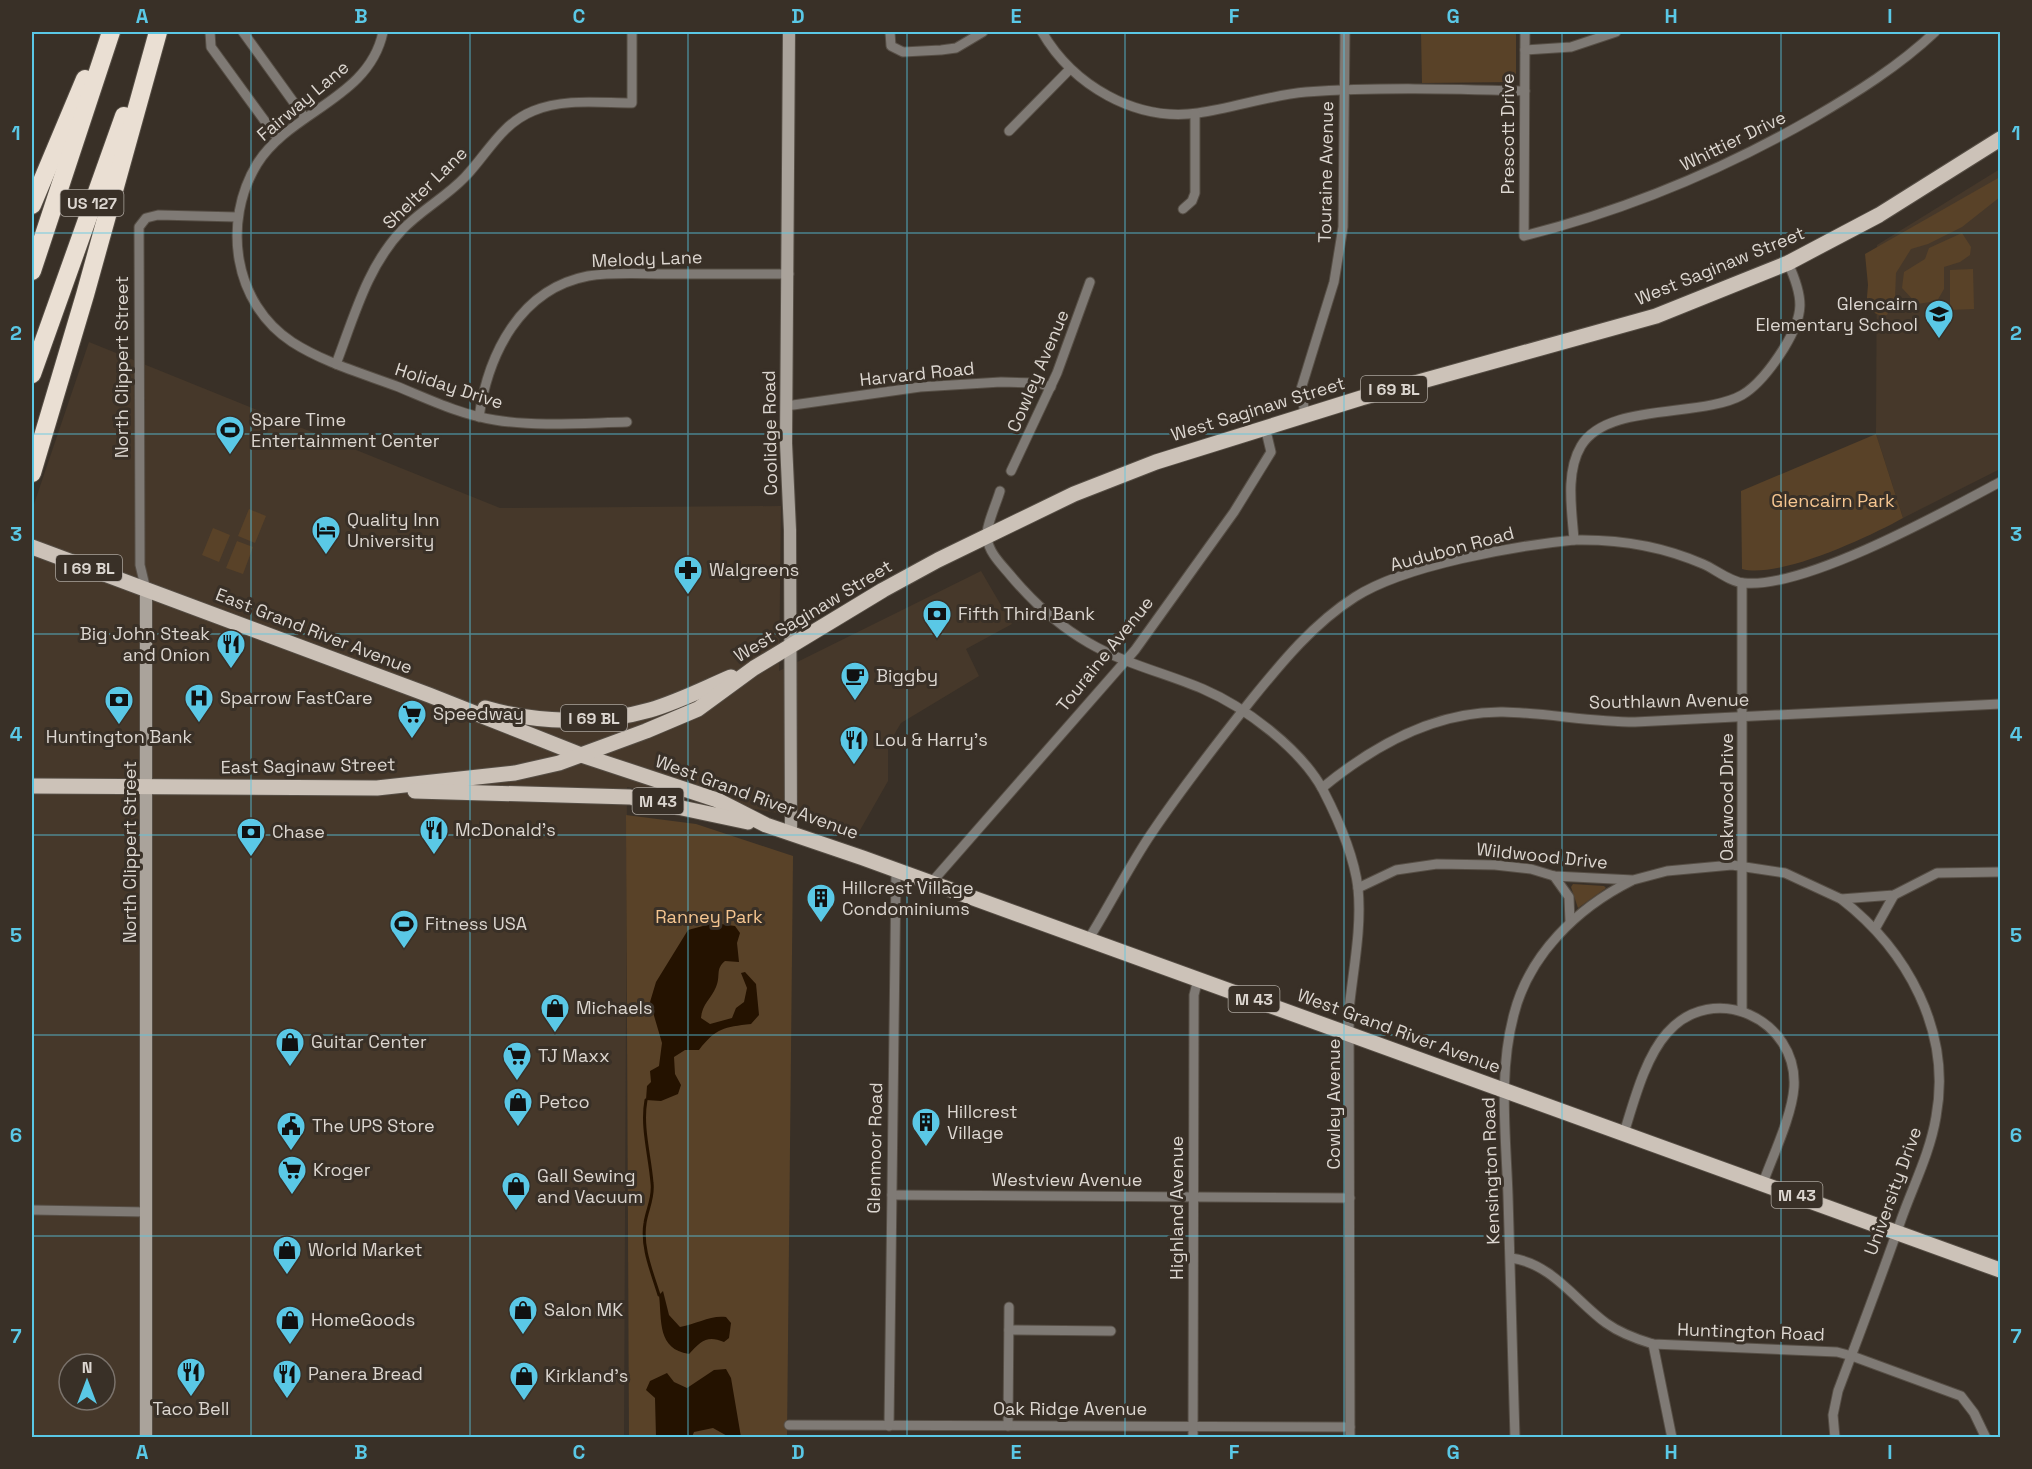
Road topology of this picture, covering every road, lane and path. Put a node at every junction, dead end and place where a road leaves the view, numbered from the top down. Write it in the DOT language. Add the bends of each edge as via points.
graph roads {
  1 [pos="103,32"];
  2 [pos="111,32"];
  3 [pos="156,32"];
  4 [pos="210,32"];
  5 [pos="243,32"];
  6 [pos="382,32"];
  7 [pos="632,32"];
  8 [pos="789,32"];
  9 [pos="890,32"];
  10 [pos="982,32"];
  11 [pos="1042,32"];
  12 [pos="1345,32"];
  13 [pos="1525,32"];
  14 [pos="1616,32"];
  15 [pos="1935,32"];
  16 [pos="1525,50"];
  17 [pos="1070,69"];
  18 [pos="1344,91"];
  19 [pos="1525,91"];
  20 [pos="1195,114"];
  21 [pos="305,118"];
  22 [pos="1009,131"];
  23 [pos="278,139"];
  24 [pos="2001,139"];
  25 [pos="32,205"];
  26 [pos="1183,209"];
  27 [pos="237,217"];
  28 [pos="1524,236"];
  29 [pos="1788,263"];
  30 [pos="32,271"];
  31 [pos="789,274"];
  32 [pos="1090,282"];
  33 [pos="336,364"];
  34 [pos="32,374"];
  35 [pos="1051,387"];
  36 [pos="786,406"];
  37 [pos="1305,415"];
  38 [pos="479,417"];
  39 [pos="627,422"];
  40 [pos="1265,427"];
  41 [pos="1011,471"];
  42 [pos="32,473"];
  43 [pos="2001,482"];
  44 [pos="1000,490"];
  45 [pos="986,536"];
  46 [pos="1574,540"];
  47 [pos="32,547"];
  48 [pos="1742,584"];
  49 [pos="146,590"];
  50 [pos="789,646"];
  51 [pos="1126,661"];
  52 [pos="754,668"];
  53 [pos="429,695"];
  54 [pos="2001,704"];
  55 [pos="1242,711"];
  56 [pos="1743,717"];
  57 [pos="581,755"];
  58 [pos="32,786"];
  59 [pos="148,786"];
  60 [pos="377,788"];
  61 [pos="1322,788"];
  62 [pos="766,825"];
  63 [pos="791,833"];
  64 [pos="1743,865"];
  65 [pos="896,871"];
  66 [pos="2001,872"];
  67 [pos="1554,876"];
  68 [pos="1633,880"];
  69 [pos="931,883"];
  70 [pos="1358,888"];
  71 [pos="1894,895"];
  72 [pos="1841,899"];
  73 [pos="1570,921"];
  74 [pos="1875,929"];
  75 [pos="1088,940"];
  76 [pos="1198,979"];
  77 [pos="1742,1011"];
  78 [pos="1350,1034"];
  79 [pos="1505,1090"];
  80 [pos="1624,1133"];
  81 [pos="1763,1183"];
  82 [pos="892,1195"];
  83 [pos="1193,1197"];
  84 [pos="1350,1198"];
  85 [pos="32,1210"];
  86 [pos="147,1212"];
  87 [pos="1897,1232"];
  88 [pos="1510,1258"];
  89 [pos="2001,1270"];
  90 [pos="1009,1307"];
  91 [pos="1009,1330"];
  92 [pos="1111,1331"];
  93 [pos="1653,1344"];
  94 [pos="1852,1356"];
  95 [pos="789,1425"];
  96 [pos="889,1426"];
  97 [pos="1008,1426"];
  98 [pos="1193,1427"];
  99 [pos="1350,1432"];
  100 [pos="146,1437"];
  101 [pos="1193,1437"];
  102 [pos="1515,1437"];
  103 [pos="1672,1437"];
  104 [pos="1835,1437"];
  105 [pos="1986,1437"];
  1 -- 25 [label="highway"];
  2 -- 30 [label="highway, US 127"];
  3 -- 34 [label="highway, US 127"];
  3 -- 42 [label="highway"];
  4 -- 23 [label="street" via="211,47"];
  5 -- 21 [label="street"];
  6 -- 21 [label="street, Fairway Lane" via="373,56 358,78"];
  7 -- 33 [label="street, Shelter Lane" via="632,103 546,106 507,127 465,177 416,217 386,250 367,282"];
  8 -- 31 [label="street, Coolidge Road"];
  9 -- 10 [label="street" via="891,46 903,51 956,48"];
  11 -- 17 [label="street"];
  12 -- 18 [label="street, Touraine Avenue"];
  13 -- 16 [label="street, Prescott Drive"];
  14 -- 16 [label="street" via="1571,47"];
  15 -- 28 [label="street, Whittier Drive" via="1869,83 1707,174 1615,211"];
  16 -- 19 [label="street, Prescott Drive"];
  17 -- 20 [label="street" via="1104,94 1138,108"];
  17 -- 22 [label="street"];
  18 -- 19 [label="street"];
  18 -- 20 [label="street" via="1302,93"];
  18 -- 37 [label="street, Touraine Avenue" via="1340,257 1301,389"];
  19 -- 28 [label="street, Prescott Drive"];
  20 -- 26 [label="street" via="1195,193"];
  21 -- 23 [label="street, Fairway Lane"];
  23 -- 27 [label="street, Fairway Lane" via="248,180"];
  24 -- 29 [label="main road, West Saginaw Street / I 69 BL" via="1879,215"];
  27 -- 33 [label="street, Fairway Lane" via="238,259 257,306 289,340"];
  27 -- 49 [label="street, North Clippert Street" via="158,214 146,218 139,227 140,565"];
  29 -- 37 [label="main road, West Saginaw Street / I 69 BL" via="1656,316"];
  29 -- 46 [label="street" via="1800,291 1801,310 1790,338 1758,382 1724,403 1652,413 1601,427 1581,446 1572,476"];
  31 -- 36 [label="street, Coolidge Road"];
  31 -- 38 [label="street, Melody Lane" via="621,274 591,276 556,287 528,307 509,330 496,355"];
  32 -- 35 [label="street, Cowley Avenue"];
  33 -- 38 [label="street, Holiday Drive"];
  35 -- 36 [label="street, Harvard Road" via="1001,382 939,386"];
  35 -- 41 [label="street, Cowley Avenue"];
  36 -- 50 [label="street, Coolidge Road"];
  37 -- 40 [label="main road, West Saginaw Street / I 69 BL"];
  38 -- 39 [label="street, Holiday Drive" via="513,422"];
  40 -- 45 [label="main road, West Saginaw Street / I 69 BL" via="1114,477"];
  40 -- 51 [label="street, Touraine Avenue" via="1271,452 1234,512"];
  43 -- 48 [label="street" via="1903,532 1828,564 1772,581"];
  44 -- 45 [label="street"];
  45 -- 50 [label="main road, West Saginaw Street / I 69 BL" via="883,590"];
  45 -- 51 [label="street, Cowley Avenue" via="991,552 1041,608 1089,643"];
  46 -- 48 [label="street, Audubon Road" via="1623,542 1672,552"];
  46 -- 55 [label="street, Audubon Road" via="1446,564 1406,575 1357,596 1297,645"];
  47 -- 49 [label="main road, East Grand River Avenue / I 69 BL"];
  48 -- 56 [label="street, Oakwood Drive"];
  49 -- 53 [label="main road, East Grand River Avenue / I 69 BL"];
  49 -- 59 [label="street, North Clippert Street"];
  50 -- 52 [label="main road, West Saginaw Street / I 69 BL"];
  50 -- 63 [label="street, Coolidge Road"];
  51 -- 55 [label="street, Cowley Avenue" via="1205,690"];
  51 -- 69 [label="street, Touraine Avenue"];
  52 -- 53 [label="main road, I 69 BL" via="658,707 592,719 528,717"];
  52 -- 57 [label="main road, West Saginaw Street / I 69 BL" via="698,708"];
  53 -- 57 [label="main road, East Grand River Avenue / M 43"];
  54 -- 56 [label="street, Southlawn Avenue"];
  55 -- 61 [label="street, Cowley Avenue" via="1281,739"];
  55 -- 75 [label="street, Audubon Road" via="1150,835"];
  56 -- 61 [label="street, Southlawn Avenue" via="1598,722 1503,712 1457,717 1402,734"];
  56 -- 64 [label="street, Oakwood Drive"];
  57 -- 60 [label="main road, East Saginaw Street / I 69 BL" via="515,773"];
  57 -- 62 [label="main road, West Grand River Avenue / M 43" via="717,800"];
  58 -- 59 [label="main road, East Saginaw Street / I 69 BL"];
  59 -- 60 [label="main road, East Saginaw Street / I 69 BL"];
  59 -- 86 [label="street, North Clippert Street"];
  60 -- 62 [label="main road, M 43" via="630,797"];
  61 -- 70 [label="street, Cowley Avenue" via="1340,826"];
  62 -- 63 [label="main road, West Grand River Avenue / M 43"];
  63 -- 65 [label="main road, West Grand River Avenue / M 43"];
  64 -- 68 [label="street, Wildwood Drive" via="1667,871"];
  64 -- 72 [label="street, Wildwood Drive" via="1785,873"];
  64 -- 77 [label="street, Oakwood Drive"];
  65 -- 69 [label="main road, West Grand River Avenue / M 43"];
  65 -- 82 [label="street, Glenmoor Road"];
  66 -- 71 [label="street, Wildwood Drive" via="1937,873"];
  67 -- 68 [label="street, Wildwood Drive"];
  67 -- 70 [label="street, Wildwood Drive" via="1531,868 1437,864 1396,870"];
  67 -- 73 [label="street" via="1569,897"];
  68 -- 73 [label="street, Kensington Road"];
  69 -- 75 [label="main road, West Grand River Avenue / M 43"];
  70 -- 78 [label="street, Cowley Avenue"];
  71 -- 72 [label="street, Wildwood Drive"];
  71 -- 74 [label="street"];
  72 -- 74 [label="street, University Drive"];
  73 -- 79 [label="street, Kensington Road" via="1543,954 1522,991 1508,1042"];
  74 -- 87 [label="street, University Drive" via="1893,948 1918,989 1932,1031 1938,1069 1932,1138"];
  75 -- 76 [label="main road, West Grand River Avenue / M 43"];
  76 -- 78 [label="main road, West Grand River Avenue / M 43"];
  76 -- 83 [label="street, Highland Avenue" via="1194,995"];
  77 -- 80 [label="street" via="1720,1006 1700,1010 1668,1032 1655,1048"];
  77 -- 81 [label="street" via="1763,1020 1775,1032 1785,1045 1794,1072 1790,1105"];
  78 -- 79 [label="main road, West Grand River Avenue / M 43"];
  78 -- 84 [label="street, Cowley Avenue"];
  79 -- 80 [label="main road, West Grand River Avenue / M 43"];
  79 -- 88 [label="street, Kensington Road"];
  80 -- 81 [label="main road, West Grand River Avenue / M 43"];
  81 -- 87 [label="main road, West Grand River Avenue / M 43"];
  82 -- 83 [label="street, Westview Avenue"];
  82 -- 96 [label="street, Glenmoor Road"];
  83 -- 84 [label="street, Westview Avenue"];
  83 -- 98 [label="street, Highland Avenue"];
  84 -- 99 [label="street, Cowley Avenue"];
  85 -- 86 [label="street"];
  86 -- 100 [label="street, North Clippert Street"];
  87 -- 89 [label="main road, West Grand River Avenue / M 43"];
  87 -- 94 [label="street, University Drive"];
  88 -- 93 [label="street, Huntington Road" via="1539,1265 1606,1323 1634,1339"];
  88 -- 102 [label="street, Kensington Road"];
  90 -- 91 [label="street"];
  91 -- 92 [label="street"];
  91 -- 97 [label="street"];
  93 -- 94 [label="street, Huntington Road" via="1837,1352"];
  93 -- 103 [label="street"];
  94 -- 104 [label="street, University Drive" via="1835,1403"];
  94 -- 105 [label="street, Huntington Road" via="1961,1396"];
  95 -- 96 [label="street, Oak Ridge Avenue"];
  96 -- 97 [label="street, Oak Ridge Avenue"];
  97 -- 98 [label="street, Oak Ridge Avenue"];
  98 -- 99 [label="street, Oak Ridge Avenue"];
  98 -- 101 [label="street, Highland Avenue"];
}
